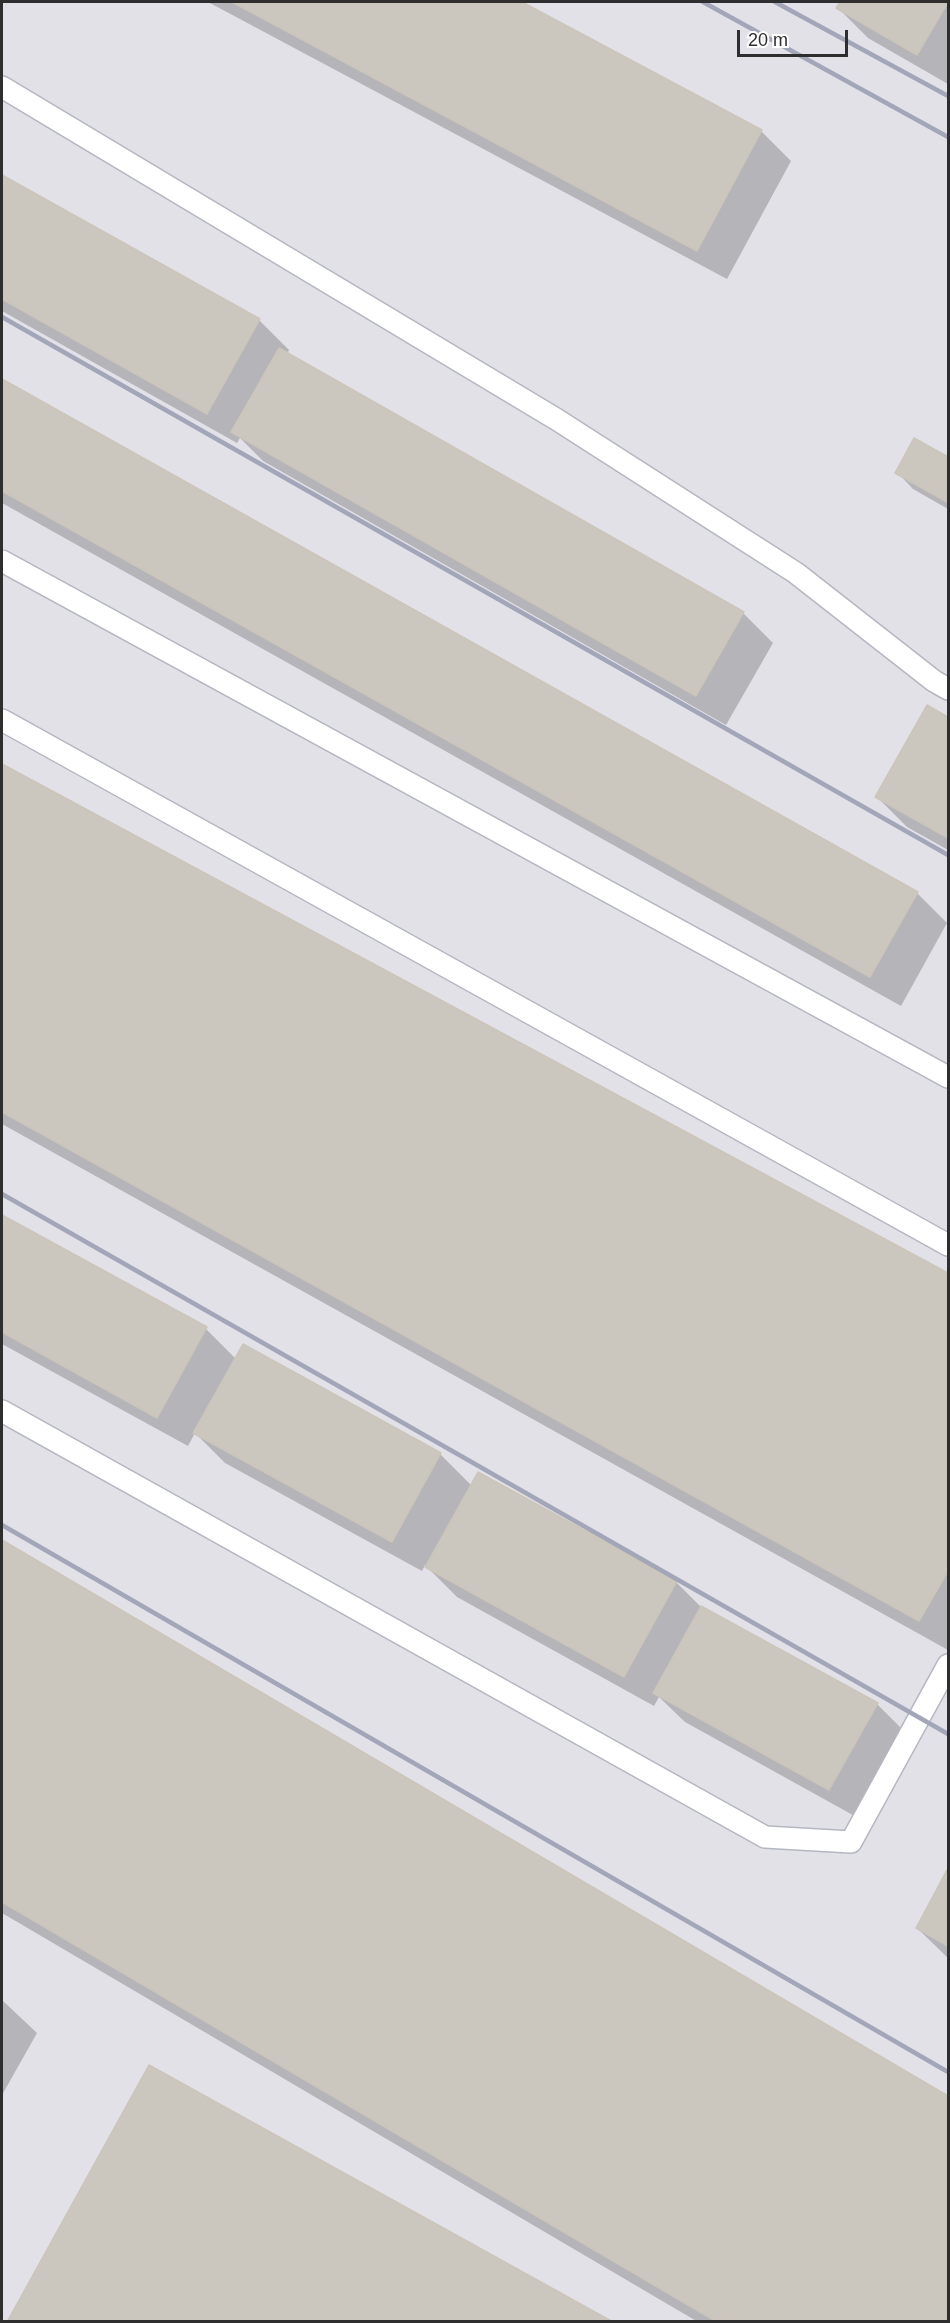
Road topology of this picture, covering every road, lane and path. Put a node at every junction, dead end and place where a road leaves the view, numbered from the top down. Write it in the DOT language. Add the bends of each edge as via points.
graph roads {
  1 [pos="2,87"];
  2 [pos="2,561"];
  3 [pos="948,689"];
  4 [pos="2,720"];
  5 [pos="948,1077"];
  6 [pos="948,1245"];
  7 [pos="2,1411"];
  8 [pos="948,1665"];
  1 -- 3 [label="lane" via="566,426 796,573"];
  2 -- 5 [label="lane"];
  4 -- 6 [label="lane"];
  7 -- 8 [label="lane" via="765,1837 851,1842"];
}
